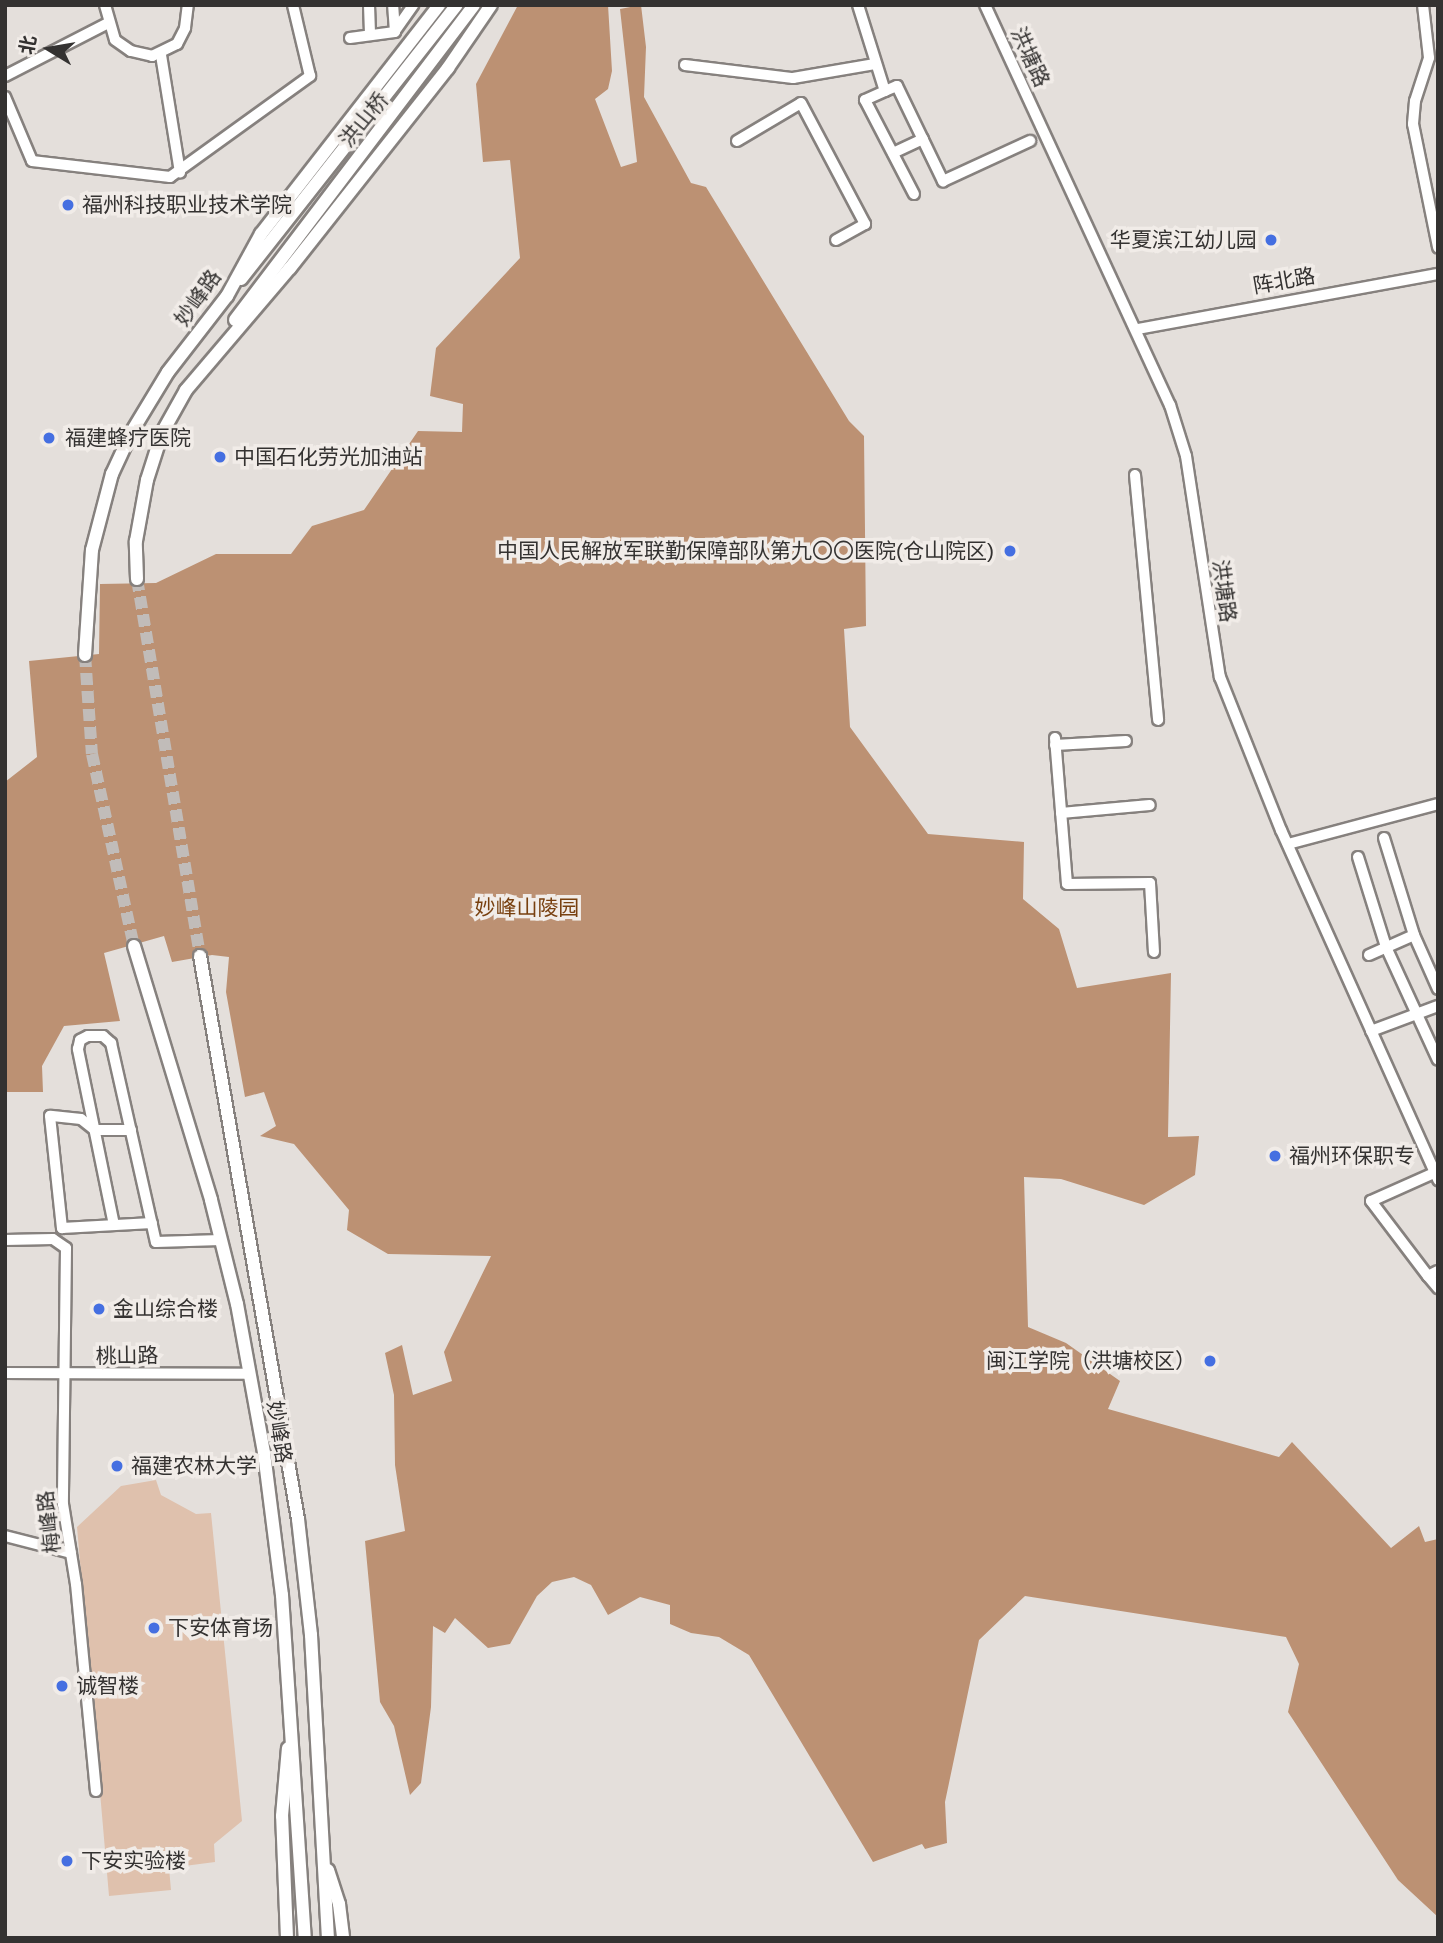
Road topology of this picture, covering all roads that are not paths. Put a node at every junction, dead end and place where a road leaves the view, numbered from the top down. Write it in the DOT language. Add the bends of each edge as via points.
graph roads {
  1 [pos="105,5"];
  2 [pos="188,5"];
  3 [pos="293,5"];
  4 [pos="369,5"];
  5 [pos="393,5"];
  6 [pos="413,5"];
  7 [pos="439,5"];
  8 [pos="457,5"];
  9 [pos="474,5"];
  10 [pos="491,5"];
  11 [pos="858,5"];
  12 [pos="985,5"];
  13 [pos="1423,5"];
  14 [pos="108,23"];
  15 [pos="395,32"];
  16 [pos="370,35"];
  17 [pos="350,38"];
  18 [pos="161,55"];
  19 [pos="875,64"];
  20 [pos="685,65"];
  21 [pos="5,76"];
  22 [pos="885,91"];
  23 [pos="5,97"];
  24 [pos="922,139"];
  25 [pos="737,141"];
  26 [pos="1030,141"];
  27 [pos="893,153"];
  28 [pos="180,172"];
  29 [pos="914,194"];
  30 [pos="836,240"];
  31 [pos="1438,247"];
  32 [pos="1438,274"];
  33 [pos="227,296"];
  34 [pos="1138,329"];
  35 [pos="203,365"];
  36 [pos="1135,475"];
  37 [pos="136,579"];
  38 [pos="85,655"];
  39 [pos="1158,719"];
  40 [pos="1126,741"];
  41 [pos="1438,804"];
  42 [pos="1150,805"];
  43 [pos="1061,813"];
  44 [pos="1384,838"];
  45 [pos="1288,844"];
  46 [pos="1359,857"];
  47 [pos="1414,936"];
  48 [pos="134,946"];
  49 [pos="1386,947"];
  50 [pos="1154,952"];
  51 [pos="1368,955"];
  52 [pos="200,957"];
  53 [pos="1438,989"];
  54 [pos="1438,1006"];
  55 [pos="1416,1014"];
  56 [pos="1371,1031"];
  57 [pos="1438,1060"];
  58 [pos="95,1130"];
  59 [pos="131,1130"];
  60 [pos="1436,1177"];
  61 [pos="152,1223"];
  62 [pos="114,1225"];
  63 [pos="5,1240"];
  64 [pos="221,1240"];
  65 [pos="1433,1274"];
  66 [pos="1438,1288"];
  67 [pos="5,1373"];
  68 [pos="250,1374"];
  69 [pos="65,1376"];
  70 [pos="5,1535"];
  71 [pos="71,1553"];
  72 [pos="292,1720"];
  73 [pos="96,1791"];
  74 [pos="324,1861"];
  75 [pos="286,1938"];
  76 [pos="305,1938"];
  77 [pos="328,1938"];
  78 [pos="342,1938"];
  1 -- 14 [label="street"];
  2 -- 18 [label="street" via="182,36"];
  3 -- 28 [label="street" via="310,76"];
  4 -- 16 [label="street"];
  5 -- 15 [label="street"];
  6 -- 15 [label="street"];
  7 -- 33 [label="main road, 妙峰路" via="261,234"];
  8 -- 33 [label="main road"];
  9 -- 35 [label="main road, 洪山桥"];
  10 -- 35 [label="main road" via="449,68 290,268"];
  11 -- 19 [label="street"];
  12 -- 34 [label="street, 洪塘路"];
  13 -- 31 [label="street" via="1429,58 1413,124"];
  14 -- 18 [label="street" via="122,46 141,55"];
  14 -- 21 [label="street"];
  15 -- 16 [label="street"];
  16 -- 17 [label="street"];
  18 -- 28 [label="street"];
  19 -- 20 [label="street" via="793,78"];
  19 -- 22 [label="street"];
  22 -- 24 [label="street" via="897,86"];
  22 -- 27 [label="street" via="865,100"];
  23 -- 28 [label="street" via="32,161 164,178"];
  24 -- 26 [label="street" via="943,181"];
  24 -- 27 [label="street"];
  25 -- 30 [label="street" via="800,103 865,224"];
  27 -- 29 [label="street"];
  32 -- 34 [label="street, 阵北路"];
  33 -- 38 [label="main road, 妙峰路" via="156,390 112,474 91,559"];
  34 -- 45 [label="street, 洪塘路" via="1186,456 1216,665"];
  35 -- 37 [label="main road" via="167,421 152,463 138,525"];
  36 -- 39 [label="street"];
  40 -- 43 [label="street" via="1055,742"];
  41 -- 45 [label="street"];
  42 -- 43 [label="street"];
  43 -- 50 [label="street" via="1067,884 1150,883"];
  44 -- 47 [label="street"];
  45 -- 56 [label="street, 洪塘路"];
  46 -- 49 [label="street"];
  47 -- 49 [label="street"];
  47 -- 53 [label="street"];
  48 -- 64 [label="main road, 妙峰路"];
  49 -- 51 [label="street"];
  49 -- 55 [label="street"];
  52 -- 74 [label="main road, 妙峰路" via="298,1519 311,1635"];
  54 -- 55 [label="street"];
  55 -- 56 [label="street"];
  55 -- 57 [label="street"];
  56 -- 60 [label="street, 洪塘路"];
  58 -- 59 [label="street"];
  58 -- 59 [label="street" via="78,1043 96,1035 111,1043"];
  58 -- 62 [label="street"];
  58 -- 62 [label="street" via="81,1119 50,1116 62,1228"];
  59 -- 61 [label="street"];
  60 -- 65 [label="street" via="1371,1201"];
  61 -- 62 [label="street"];
  61 -- 64 [label="street" via="156,1242"];
  63 -- 69 [label="street, 梅峰路" via="48,1238 65,1248"];
  64 -- 68 [label="main road, 妙峰路"];
  65 -- 66 [label="street"];
  67 -- 69 [label="street, 桃山路"];
  68 -- 69 [label="street, 桃山路"];
  68 -- 72 [label="main road, 妙峰路" via="276,1543"];
  69 -- 71 [label="street, 梅峰路" via="63,1503"];
  70 -- 71 [label="street"];
  71 -- 73 [label="street, 梅峰路"];
  72 -- 75 [label="main road" via="282,1816"];
  72 -- 76 [label="main road, 妙峰路"];
  74 -- 77 [label="main road, 妙峰路"];
  74 -- 78 [label="main road" via="335,1886"];
}
